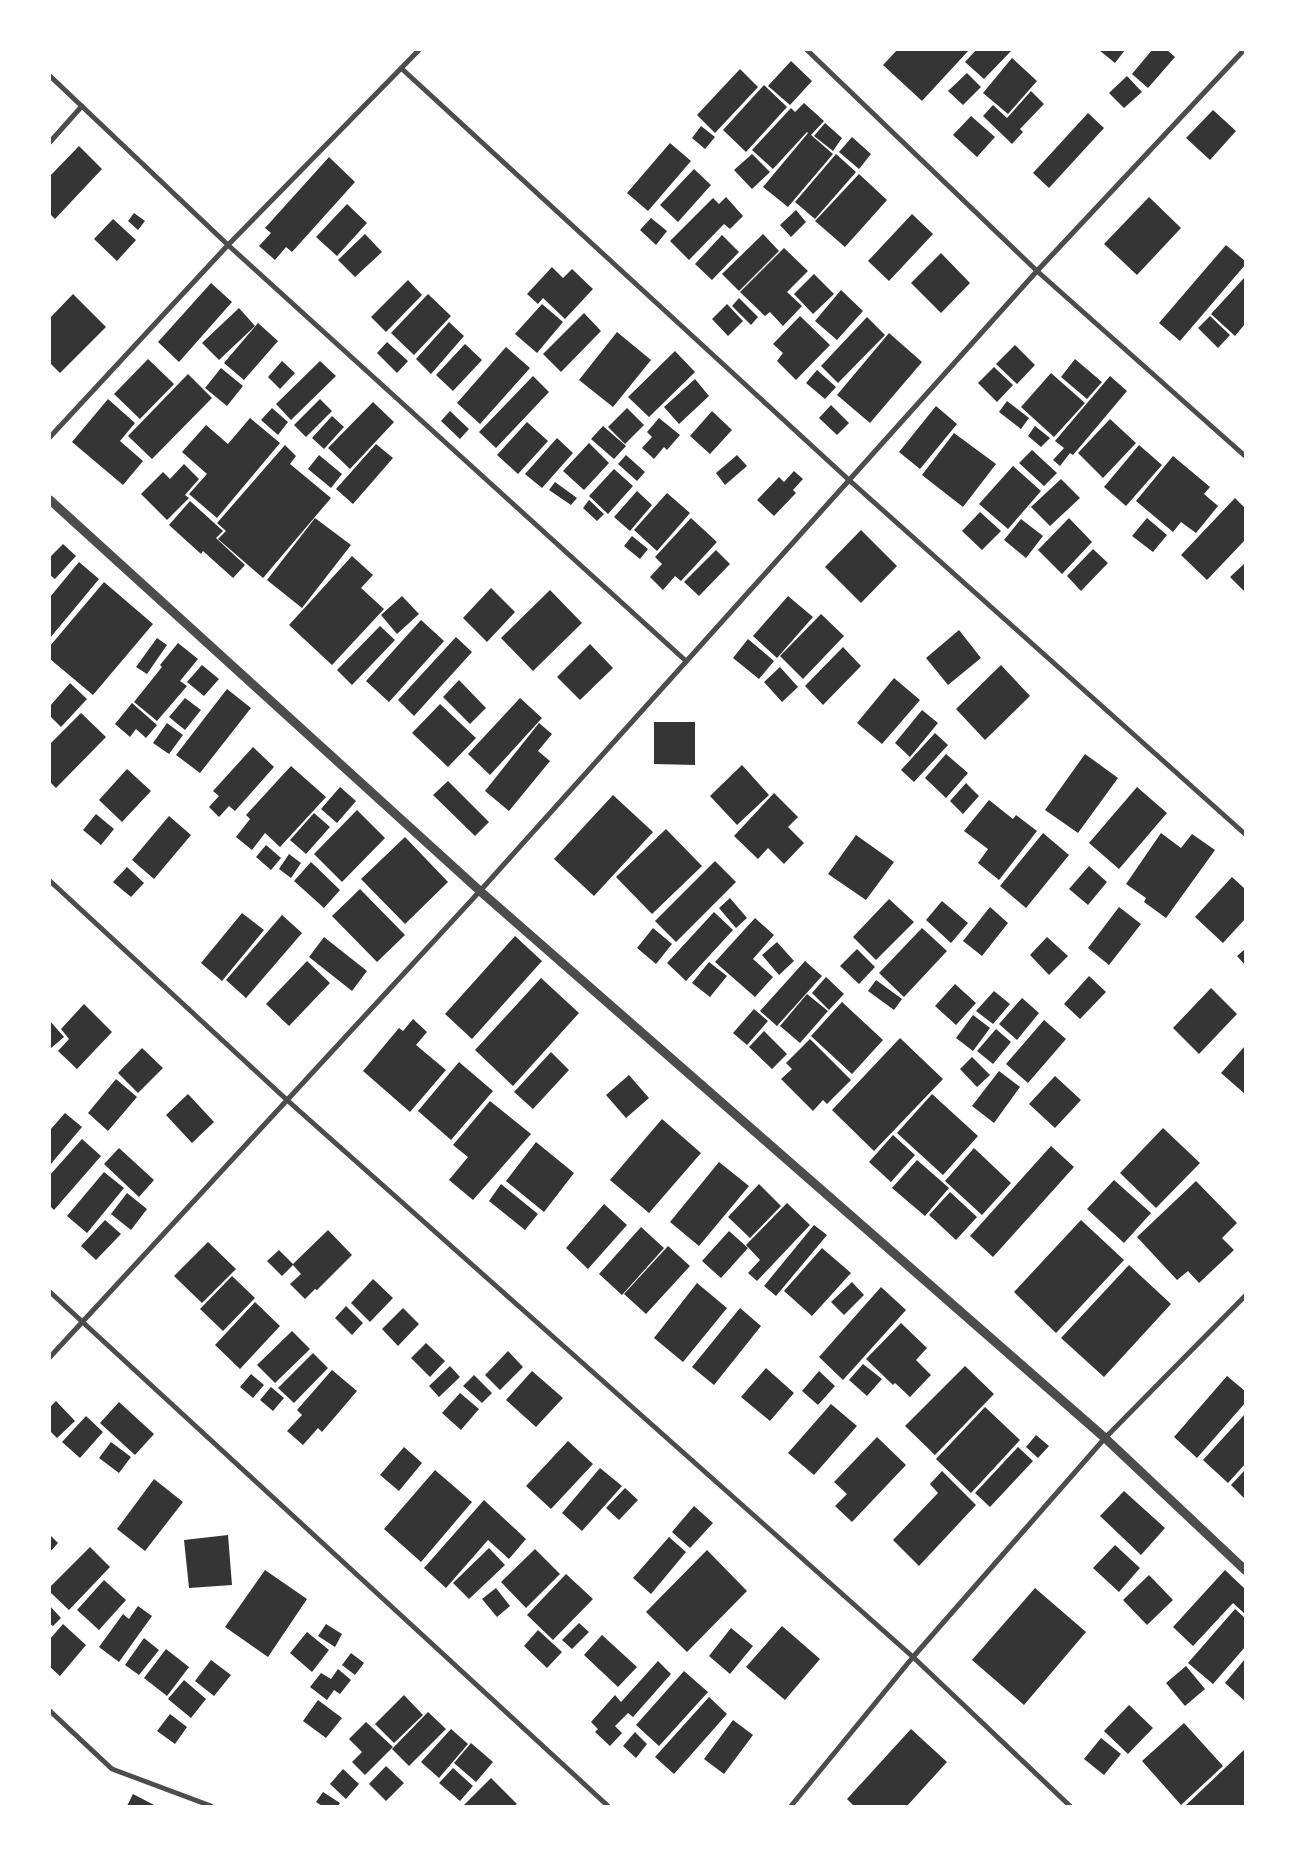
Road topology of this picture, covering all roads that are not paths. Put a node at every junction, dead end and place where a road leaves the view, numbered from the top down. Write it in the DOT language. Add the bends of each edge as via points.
graph roads {
  1 [pos="419,50"];
  2 [pos="807,50"];
  3 [pos="1244,50"];
  4 [pos="401,68"];
  5 [pos="50,76"];
  6 [pos="82,106"];
  7 [pos="50,142"];
  8 [pos="228,245"];
  9 [pos="1037,272"];
  10 [pos="50,437"];
  11 [pos="1245,456"];
  12 [pos="849,480"];
  13 [pos="50,500"];
  14 [pos="686,661"];
  15 [pos="1245,834"];
  16 [pos="50,881"];
  17 [pos="480,891"];
  18 [pos="287,1100"];
  19 [pos="50,1292"];
  20 [pos="1245,1296"];
  21 [pos="82,1322"];
  22 [pos="50,1357"];
  23 [pos="1105,1438"];
  24 [pos="1245,1570"];
  25 [pos="913,1657"];
  26 [pos="50,1712"];
  27 [pos="211,1806"];
  28 [pos="608,1806"];
  29 [pos="791,1806"];
  30 [pos="1070,1806"];
  1 -- 4 [label="street"];
  2 -- 9 [label="street"];
  3 -- 9 [label="street"];
  4 -- 8 [label="street"];
  4 -- 12 [label="street"];
  5 -- 6 [label="street"];
  6 -- 7 [label="street"];
  6 -- 8 [label="street"];
  8 -- 10 [label="street"];
  8 -- 14 [label="street"];
  9 -- 11 [label="street"];
  9 -- 12 [label="street"];
  12 -- 14 [label="street"];
  12 -- 15 [label="street"];
  13 -- 17 [label="street"];
  14 -- 17 [label="street"];
  16 -- 18 [label="street"];
  17 -- 18 [label="street"];
  17 -- 23 [label="street"];
  18 -- 21 [label="street"];
  18 -- 25 [label="street"];
  19 -- 21 [label="street"];
  20 -- 23 [label="street"];
  21 -- 22 [label="street"];
  21 -- 28 [label="street"];
  23 -- 24 [label="street"];
  23 -- 25 [label="street"];
  25 -- 29 [label="street"];
  25 -- 30 [label="street"];
  26 -- 27 [label="street" via="112,1769"];
}
